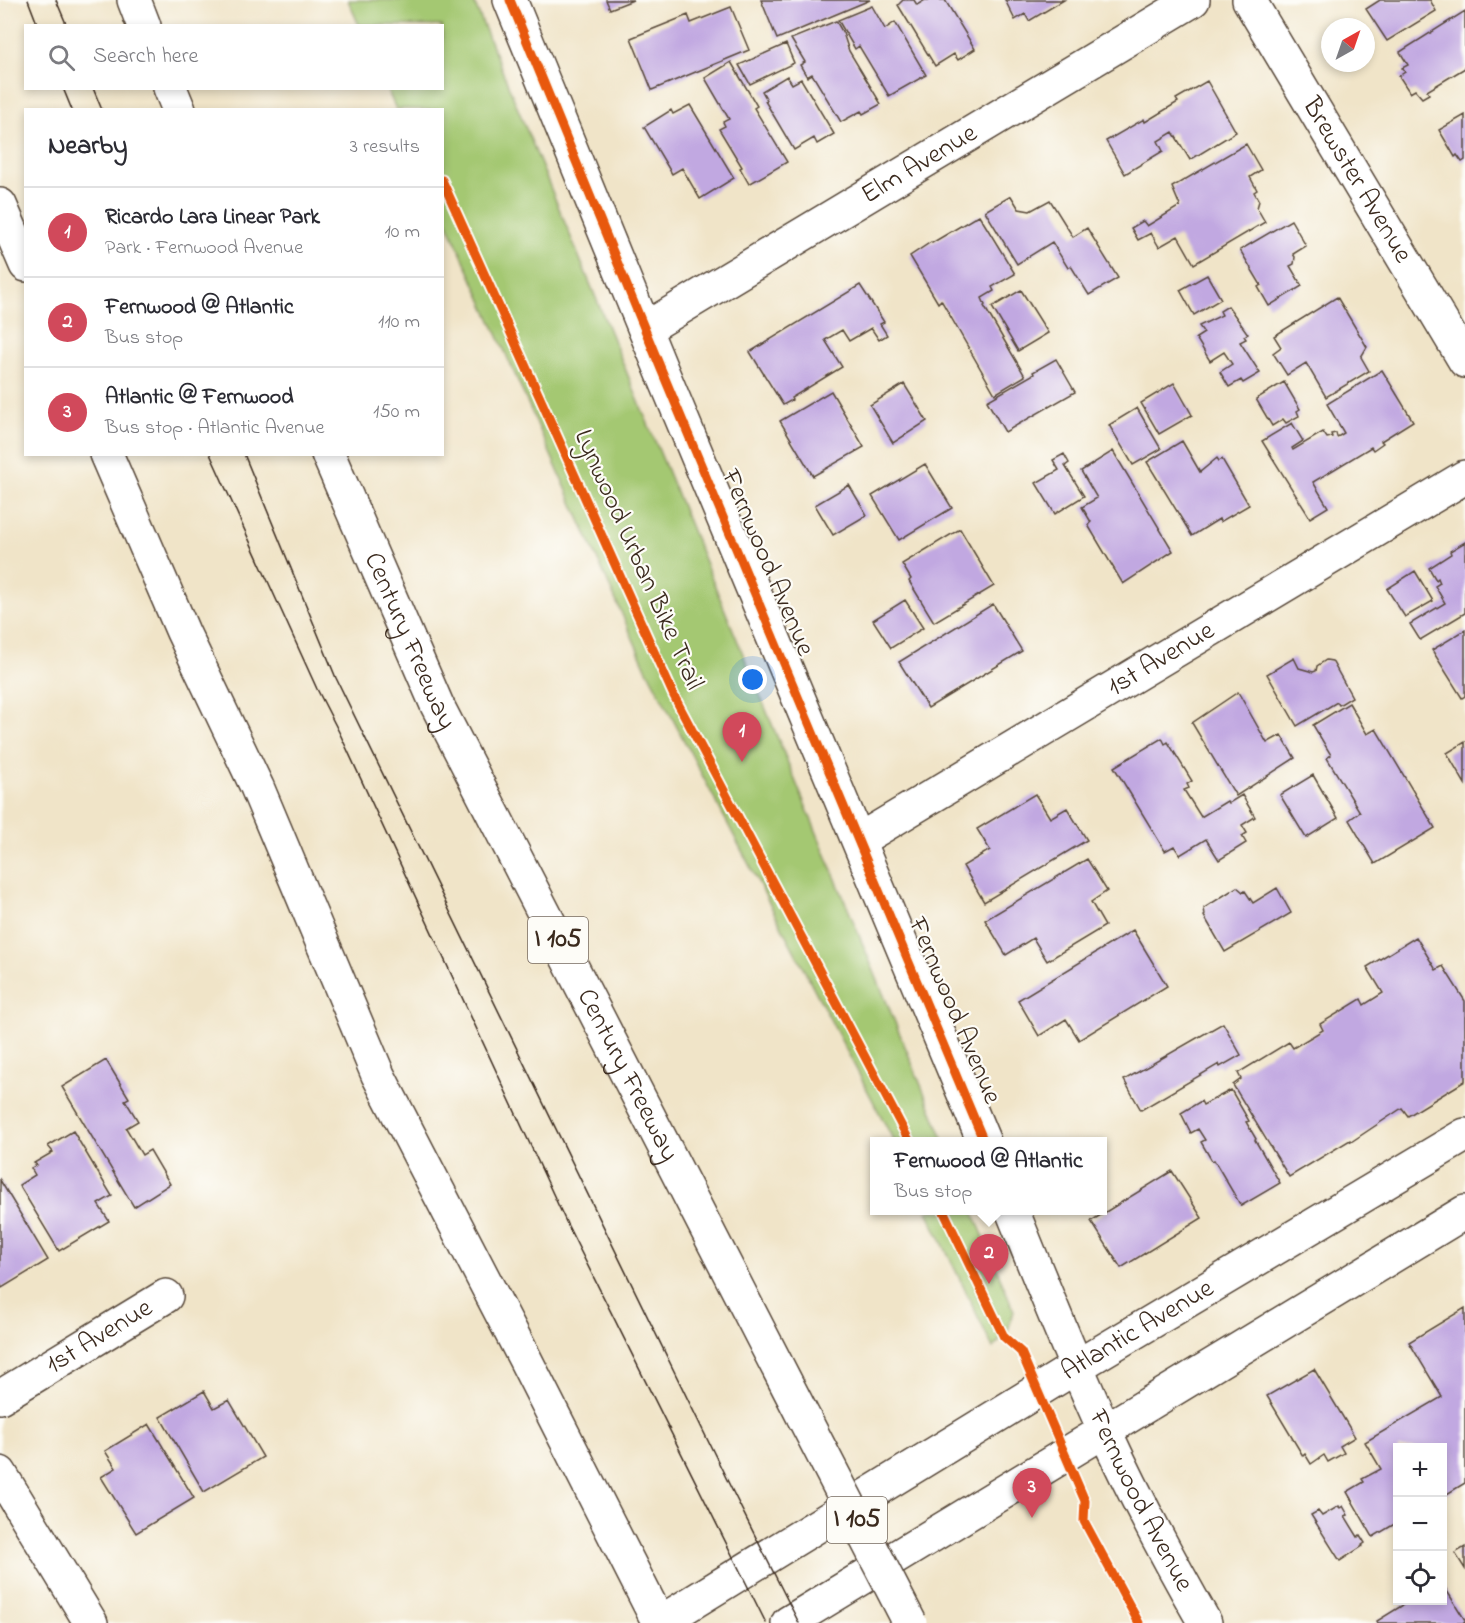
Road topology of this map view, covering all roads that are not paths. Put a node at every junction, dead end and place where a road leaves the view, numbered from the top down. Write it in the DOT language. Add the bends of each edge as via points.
graph roads {
  1 [pos="134,0"];
  2 [pos="510,0"];
  3 [pos="1193,0"];
  4 [pos="1249,0"];
  5 [pos="143,24"];
  6 [pos="171,90"];
  7 [pos="178,108"];
  8 [pos="0,205"];
  9 [pos="24,260"];
  10 [pos="645,329"];
  11 [pos="1465,361"];
  12 [pos="107,456"];
  13 [pos="329,456"];
  14 [pos="1465,477"];
  15 [pos="859,840"];
  16 [pos="1465,1135"];
  17 [pos="982,1137"];
  18 [pos="1465,1212"];
  19 [pos="1014,1215"];
  20 [pos="166,1296"];
  21 [pos="1076,1367"];
  22 [pos="0,1396"];
  23 [pos="1104,1430"];
  24 [pos="0,1473"];
  25 [pos="91,1623"];
  26 [pos="659,1623"];
  27 [pos="788,1623"];
  28 [pos="910,1623"];
  29 [pos="1204,1623"];
  1 -- 5 [label="main road"];
  2 -- 10 [label="main road, Fernwood Avenue"];
  3 -- 10 [label="main road, Elm Avenue"];
  4 -- 11 [label="main road, Brewster Avenue"];
  6 -- 7 [label="main road"];
  8 -- 9 [label="main road"];
  10 -- 15 [label="main road, Fernwood Avenue"];
  12 -- 26 [label="main road" via="183,632 257,787 378,1075"];
  13 -- 28 [label="main road, Century Freeway / I 105, bridge" via="436,705"];
  14 -- 15 [label="main road, 1st Avenue"];
  15 -- 17 [label="main road, Fernwood Avenue"];
  16 -- 21 [label="main road, Atlantic Avenue"];
  18 -- 23 [label="main road"];
  19 -- 21 [label="main road, Fernwood Avenue"];
  20 -- 22 [label="main road, 1st Avenue"];
  21 -- 23 [label="main road, Fernwood Avenue"];
  21 -- 26 [label="main road, Atlantic Avenue"];
  23 -- 27 [label="main road"];
  23 -- 29 [label="main road, Fernwood Avenue"];
  24 -- 25 [label="main road"];
}
